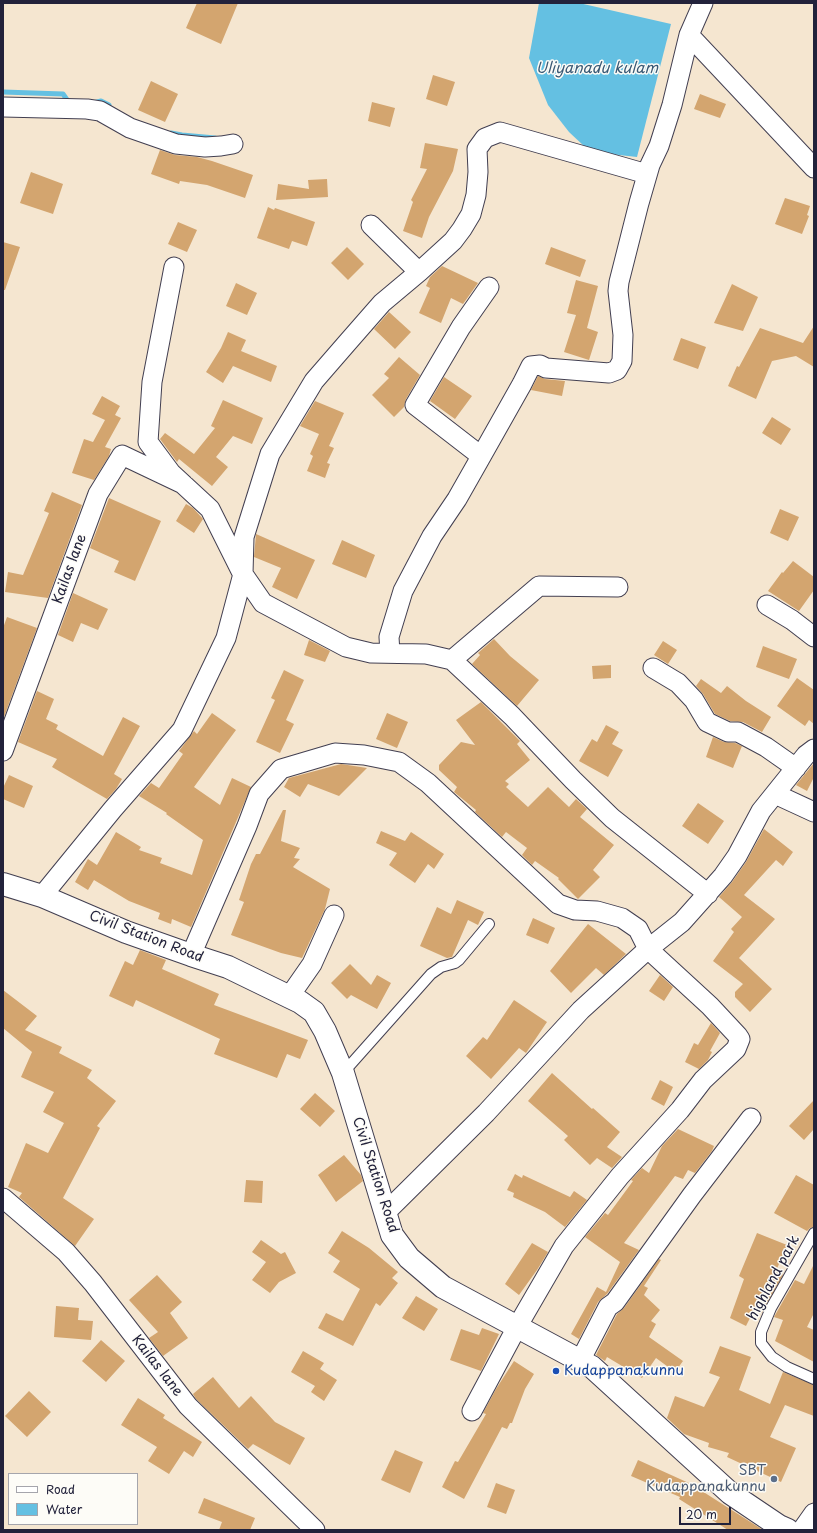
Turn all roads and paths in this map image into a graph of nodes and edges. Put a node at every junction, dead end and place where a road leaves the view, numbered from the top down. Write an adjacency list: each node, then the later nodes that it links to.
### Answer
1 (703, 3): 2 (street)
2 (688, 35): 5 (street); 6 (street)
3 (3, 107): 4 (street)
4 (233, 144)
5 (814, 168)
6 (647, 174): 9 (street); 11 (street)
7 (371, 225): 9 (street)
8 (174, 267): 12 (street)
9 (419, 272): 13 (street)
10 (489, 287): 11 (street)
11 (481, 456): 17 (street)
12 (183, 484): 13 (street); 21 (street, Kailas lane)
13 (243, 574): 17 (street); 27 (street)
14 (618, 588): 18 (street)
15 (767, 605): 16 (street)
16 (814, 636)
17 (390, 653): 18 (street)
18 (452, 660): 26 (street)
19 (653, 668): 22 (street)
20 (814, 749): 22 (street)
21 (3, 751)
22 (796, 768): 23 (street)
23 (775, 794): 24 (street); 26 (street)
24 (814, 812)
25 (3, 884): 27 (main road, Civil Station Road)
26 (708, 894): 30 (street)
27 (42, 896): 31 (main road, Civil Station Road)
28 (334, 915): 32 (street)
29 (489, 924): 33 (lane)
30 (648, 949): 31 (street); 36 (street); 38 (street)
31 (191, 955): 32 (main road, Civil Station Road)
32 (289, 997): 33 (main road, Civil Station Road)
33 (343, 1073): 36 (main road, Civil Station Road)
34 (751, 1118): 39 (street)
35 (3, 1198): 44 (street, Kailas lane)
36 (385, 1213): 38 (main road, Civil Station Road)
37 (814, 1233): 40 (lane, highland park)
38 (517, 1327): 39 (main road, Civil Station Road); 41 (street)
39 (580, 1361): 43 (main road, Civil Station Road)
40 (814, 1379)
41 (472, 1411)
42 (814, 1513): 45 (street)
43 (782, 1529)
44 (315, 1530)
45 (802, 1530)

